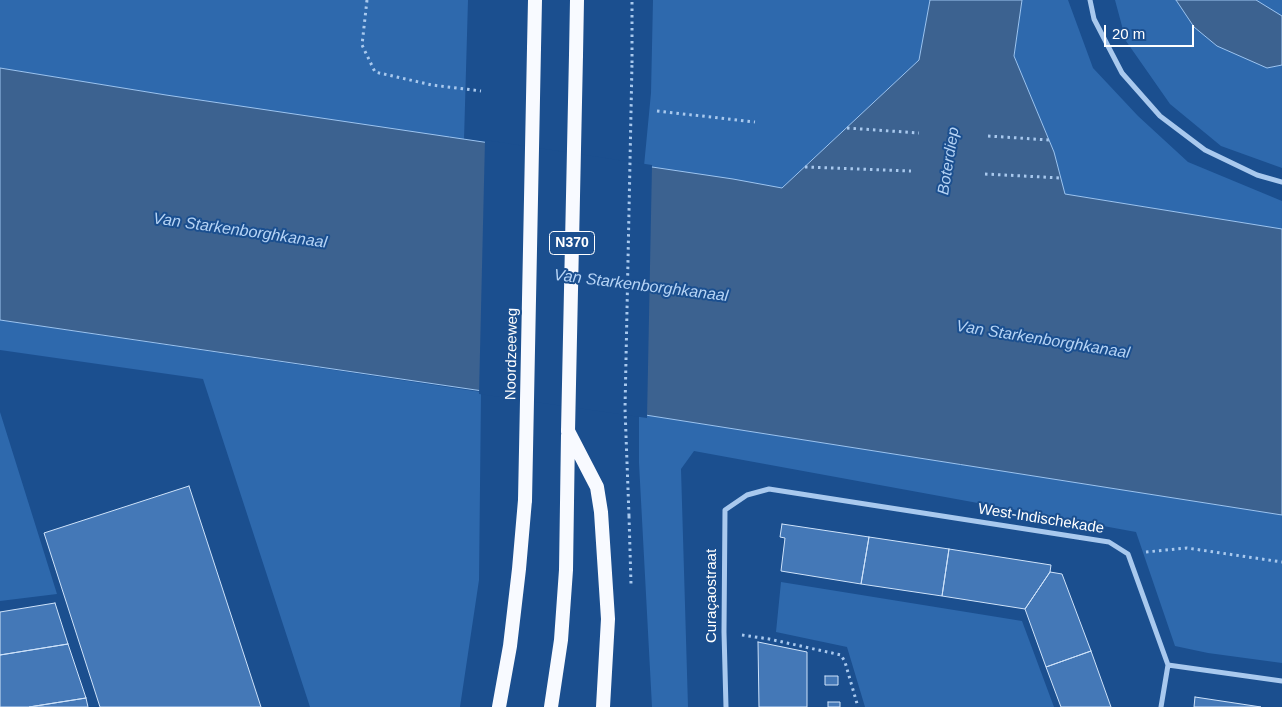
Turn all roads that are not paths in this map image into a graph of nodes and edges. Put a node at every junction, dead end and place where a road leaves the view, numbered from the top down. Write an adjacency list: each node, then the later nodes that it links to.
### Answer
1 (535, 0): 9 (highway, Noordzeeweg / N370, bridge)
2 (577, 0): 5 (highway, N370, bridge)
3 (1090, 0): 4 (street)
4 (1282, 182)
5 (568, 431): 10 (highway, N370); 11 (highway, N370)
6 (746, 495): 7 (street, West-Indischekade); 12 (street, Curaçaostraat)
7 (1168, 664): 8 (street); 13 (street)
8 (1282, 681)
9 (499, 707)
10 (551, 707)
11 (604, 707)
12 (726, 707)
13 (1161, 707)

